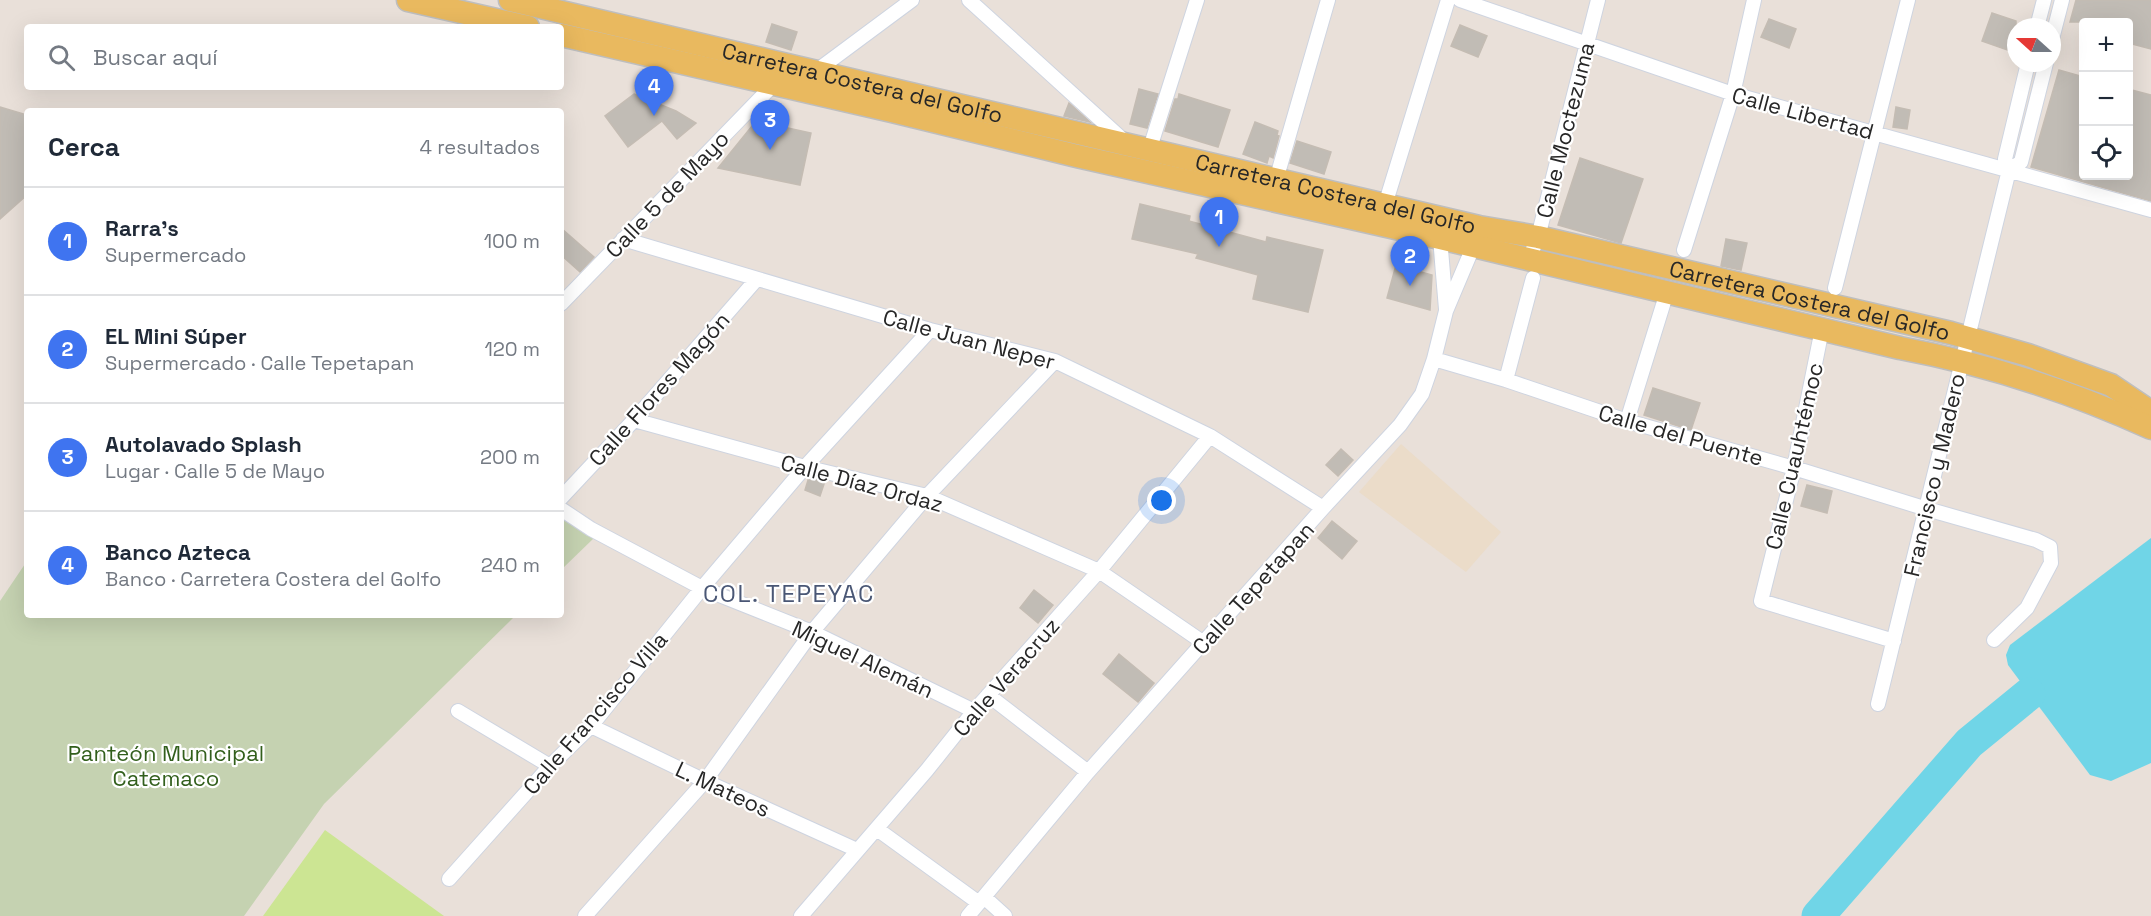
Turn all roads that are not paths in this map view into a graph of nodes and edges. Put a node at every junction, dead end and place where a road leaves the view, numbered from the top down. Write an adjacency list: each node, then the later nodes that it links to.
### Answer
1 (408, 0): 13 (main road, Carretera Costera del Golfo)
2 (912, 0): 18 (street)
3 (969, 0): 24 (street)
4 (1197, 0): 24 (street)
5 (1328, 0): 26 (street)
6 (1448, 0): 27 (street)
7 (1460, 0): 17 (street, Calle Libertad)
8 (1598, 0): 17 (street, Calle Moctezuma)
9 (1754, 0): 22 (street)
10 (1908, 0): 23 (street)
11 (2044, 0): 14 (street)
12 (2062, 0): 15 (street)
13 (518, 11): 18 (main road, Carretera Costera del Golfo)
14 (2039, 18)
15 (2057, 18)
16 (564, 35): 21 (main road, Carretera Costera del Golfo)
17 (1586, 44): 22 (street, Calle Libertad); 31 (street, Calle Moctezuma)
18 (815, 72): 24 (main road, Carretera Costera del Golfo)
19 (2026, 72): 25 (street, Francisco y Madero)
20 (2044, 72): 25 (street, Francisco y Madero)
21 (774, 84): 29 (main road, Carretera Costera del Golfo); 32 (street, Calle 5 de Mayo)
22 (1733, 94): 23 (street, Calle Libertad); 33 (street)
23 (1875, 133): 25 (street, Calle Libertad); 38 (street)
24 (1139, 148): 26 (main road, Carretera Costera del Golfo)
25 (2009, 170): 28 (street, Calle Libertad); 44 (street, Francisco y Madero)
26 (1276, 180): 27 (main road, Carretera Costera del Golfo)
27 (1384, 205): 29 (main road, Carretera Costera del Golfo)
28 (2151, 210)
29 (1443, 228): 30 (main road, Carretera Costera del Golfo); 41 (street)
30 (1477, 237): 31 (main road, Carretera Costera del Golfo); 35 (main road, Carretera Costera del Golfo); 41 (street, Calle Tepetapan)
31 (1538, 237): 34 (main road, Carretera Costera del Golfo); 35 (street, Calle Moctezuma)
32 (623, 239): 37 (street, Calle Juan Neper); 40 (street, Calle 5 de Mayo)
33 (1684, 250)
34 (1606, 253): 36 (street); 44 (main road, Carretera Costera del Golfo)
35 (1531, 269): 36 (main road, Carretera Costera del Golfo); 48 (street, Calle Moctezuma)
36 (1598, 276): 39 (main road, Carretera Costera del Golfo)
37 (756, 280): 42 (street, Calle Juan Neper); 50 (street, Calle Flores Magón)
38 (1835, 288)
39 (1667, 292): 43 (main road, Carretera Costera del Golfo); 51 (street)
40 (564, 301)
41 (1446, 311): 45 (street, Calle Tepetapan)
42 (930, 330): 46 (street, Calle Juan Neper); 54 (street, Calle Francisco Villa)
43 (1822, 330): 47 (main road, Carretera Costera del Golfo); 55 (street, Calle Cuauhtémoc)
44 (1966, 338): 47 (street, Francisco y Madero); 49 (main road, Carretera Costera del Golfo)
45 (1434, 359): 48 (street, Calle del Puente); 58 (street, Calle Tepetapan)
46 (1055, 361): 53 (street, Calle Juan Neper); 57 (street)
47 (1961, 361): 52 (main road, Carretera Costera del Golfo); 59 (street, Francisco y Madero)
48 (1506, 380): 51 (street, Calle del Puente)
49 (2151, 412)
50 (634, 420): 54 (street, Calle Díaz Ordaz); 56 (street, Calle Flores Magón)
51 (1627, 422): 55 (street, Calle del Puente)
52 (2151, 428)
53 (1210, 436): 58 (street, Calle Juan Neper); 61 (street, Calle Veracruz)
54 (805, 467): 57 (street, Calle Díaz Ordaz); 62 (street, Calle Francisco Villa)
55 (1794, 468): 59 (street, Calle del Puente); 65 (street, Calle Cuauhtémoc)
56 (564, 495)
57 (927, 496): 61 (street, Calle Díaz Ordaz); 63 (street)
58 (1323, 508): 66 (street, Calle Tepetapan)
59 (1928, 509): 64 (street, Calle del Puente); 65 (street, Francisco y Madero)
60 (564, 511): 62 (street, Miguel Alemán)
61 (1099, 572): 66 (street, Calle Díaz Ordaz); 67 (street, Calle Veracruz)
62 (702, 588): 63 (street, Miguel Alemán); 71 (street, Calle Francisco Villa)
63 (812, 632): 70 (street, Miguel Alemán); 74 (street)
64 (1994, 640)
65 (1894, 641): 68 (street, Francisco y Madero)
66 (1204, 643): 73 (street, Calle Tepetapan)
67 (988, 695): 70 (street, Calle Veracruz); 73 (street)
68 (1878, 704)
69 (458, 711): 72 (street)
70 (974, 711): 75 (street, Calle Veracruz)
71 (591, 726): 72 (street, Calle Francisco Villa); 74 (street, L. Mateos)
72 (550, 766): 77 (street, Calle Francisco Villa)
73 (1088, 772): 78 (street, Calle Tepetapan)
74 (705, 781): 76 (street, L. Mateos); 79 (street)
75 (877, 829): 76 (street, Calle Veracruz); 78 (street)
76 (857, 850): 80 (street, Calle Veracruz)
77 (449, 879)
78 (982, 900): 81 (street, Calle Tepetapan); 82 (street)
79 (585, 916)
80 (801, 916)
81 (968, 916)
82 (1005, 916)

